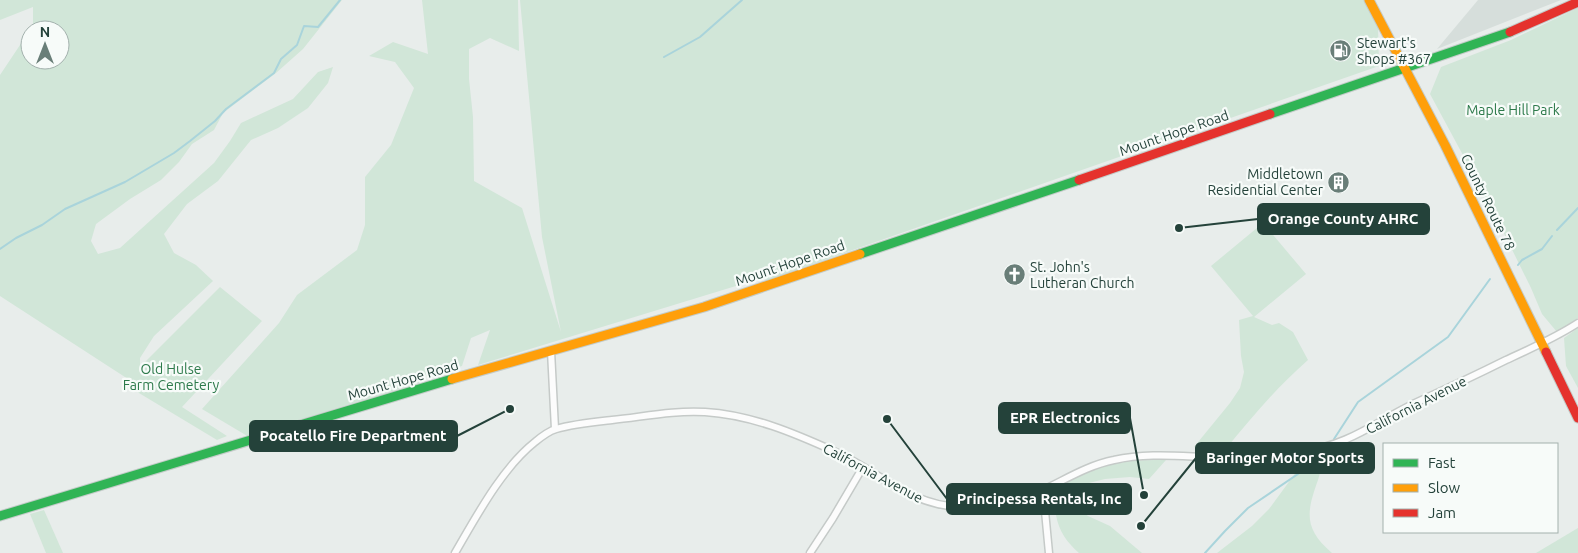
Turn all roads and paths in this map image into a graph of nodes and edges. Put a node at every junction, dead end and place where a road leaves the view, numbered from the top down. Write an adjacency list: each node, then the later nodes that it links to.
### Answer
1 (1369, 0): 3 (street, County Route 78)
2 (1578, 2): 3 (street, Mount Hope Road)
3 (1405, 68): 5 (street, County Route 78); 6 (street, Mount Hope Road)
4 (1578, 323): 5 (street, California Avenue)
5 (1542, 343): 7 (street, County Route 78); 10 (street, California Avenue)
6 (551, 351): 8 (street); 11 (street, Mount Hope Road)
7 (1578, 418)
8 (555, 429): 9 (street, California Avenue); 12 (street)
9 (864, 466): 10 (street, California Avenue); 13 (street)
10 (1043, 490): 14 (street)
11 (0, 516)
12 (454, 553)
13 (810, 553)
14 (1050, 553)

